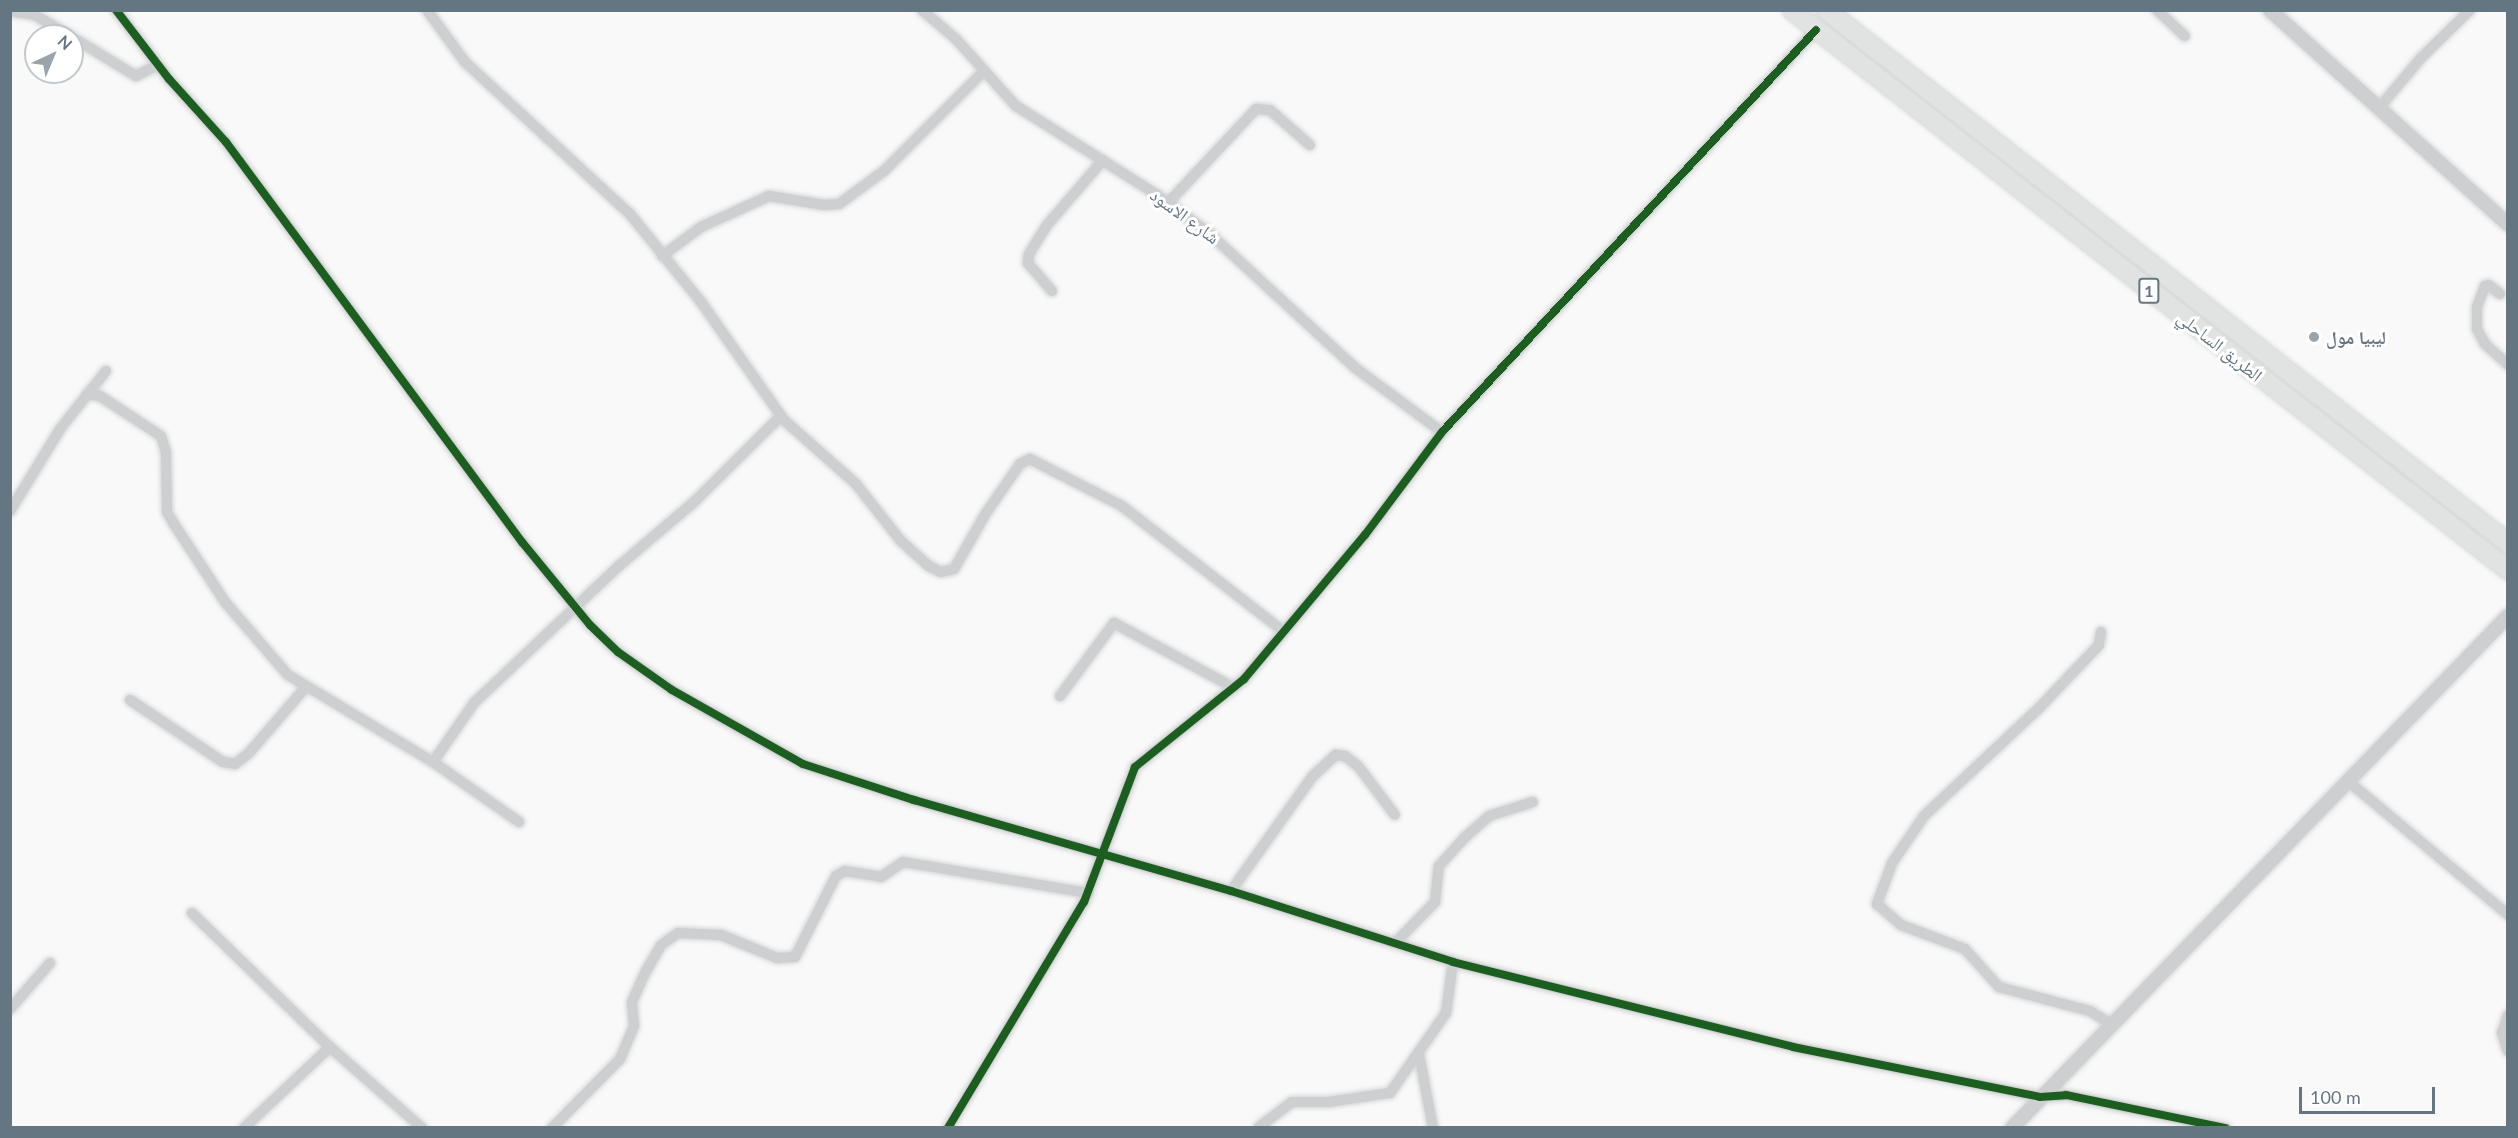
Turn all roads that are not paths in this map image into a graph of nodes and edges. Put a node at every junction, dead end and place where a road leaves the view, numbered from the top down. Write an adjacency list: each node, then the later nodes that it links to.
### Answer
1 (116, 10): 14 (street)
2 (427, 10): 21 (street)
3 (922, 10): 15 (street, شارع الاسود)
4 (1792, 10): 11 (highway, الطريق الساحلي / 1)
5 (1826, 10): 30 (highway, الطريق الساحلي)
6 (2157, 10): 12 (street)
7 (2270, 10): 16 (street)
8 (2470, 10): 16 (street)
9 (10, 11): 10 (street)
10 (50, 24)
11 (1816, 30): 28 (street); 31 (highway, الطريق الساحلي / 1)
12 (2185, 36)
13 (84, 45): 14 (street)
14 (158, 65): 32 (street)
15 (984, 71): 18 (street, شارع الاسود); 21 (street)
16 (2379, 108): 20 (street)
17 (1310, 145): 19 (street)
18 (1103, 160): 19 (street, شارع الاسود); 22 (street)
19 (1168, 203): 28 (street, شارع الاسود)
20 (2508, 224)
21 (662, 256): 27 (street)
22 (1052, 291)
23 (2500, 294): 24 (street)
24 (2508, 365)
25 (106, 371): 26 (street)
26 (87, 394): 29 (street); 36 (street)
27 (781, 416): 32 (street); 34 (street)
28 (1442, 432): 34 (street)
29 (10, 511)
30 (2508, 543)
31 (2508, 570)
32 (576, 609): 40 (street); 45 (street)
33 (2508, 616): 41 (street)
34 (1283, 631): 37 (street)
35 (2101, 632): 55 (street)
36 (305, 688): 39 (street); 40 (street)
37 (1234, 688): 38 (street); 45 (street)
38 (1060, 696)
39 (130, 700)
40 (433, 762): 44 (street)
41 (2348, 781): 49 (street); 55 (street)
42 (1533, 802): 50 (street)
43 (1395, 815): 46 (street)
44 (519, 822)
45 (1103, 856): 46 (street); 47 (street)
46 (1231, 891): 50 (street)
47 (1088, 894): 63 (street); 64 (street)
48 (192, 913): 56 (street)
49 (2508, 915)
50 (1395, 943): 51 (street)
51 (1454, 962): 58 (street); 59 (street)
52 (50, 963): 53 (street)
53 (10, 1009)
54 (2508, 1016): 57 (street)
55 (2112, 1025): 59 (street)
56 (330, 1047): 61 (street); 62 (street)
57 (2508, 1050)
58 (1419, 1054): 60 (street); 65 (street)
59 (2040, 1097): 66 (street); 67 (street)
60 (1258, 1127)
61 (244, 1128)
62 (422, 1128)
63 (552, 1128)
64 (948, 1128)
65 (1433, 1128)
66 (2012, 1128)
67 (2226, 1128)

